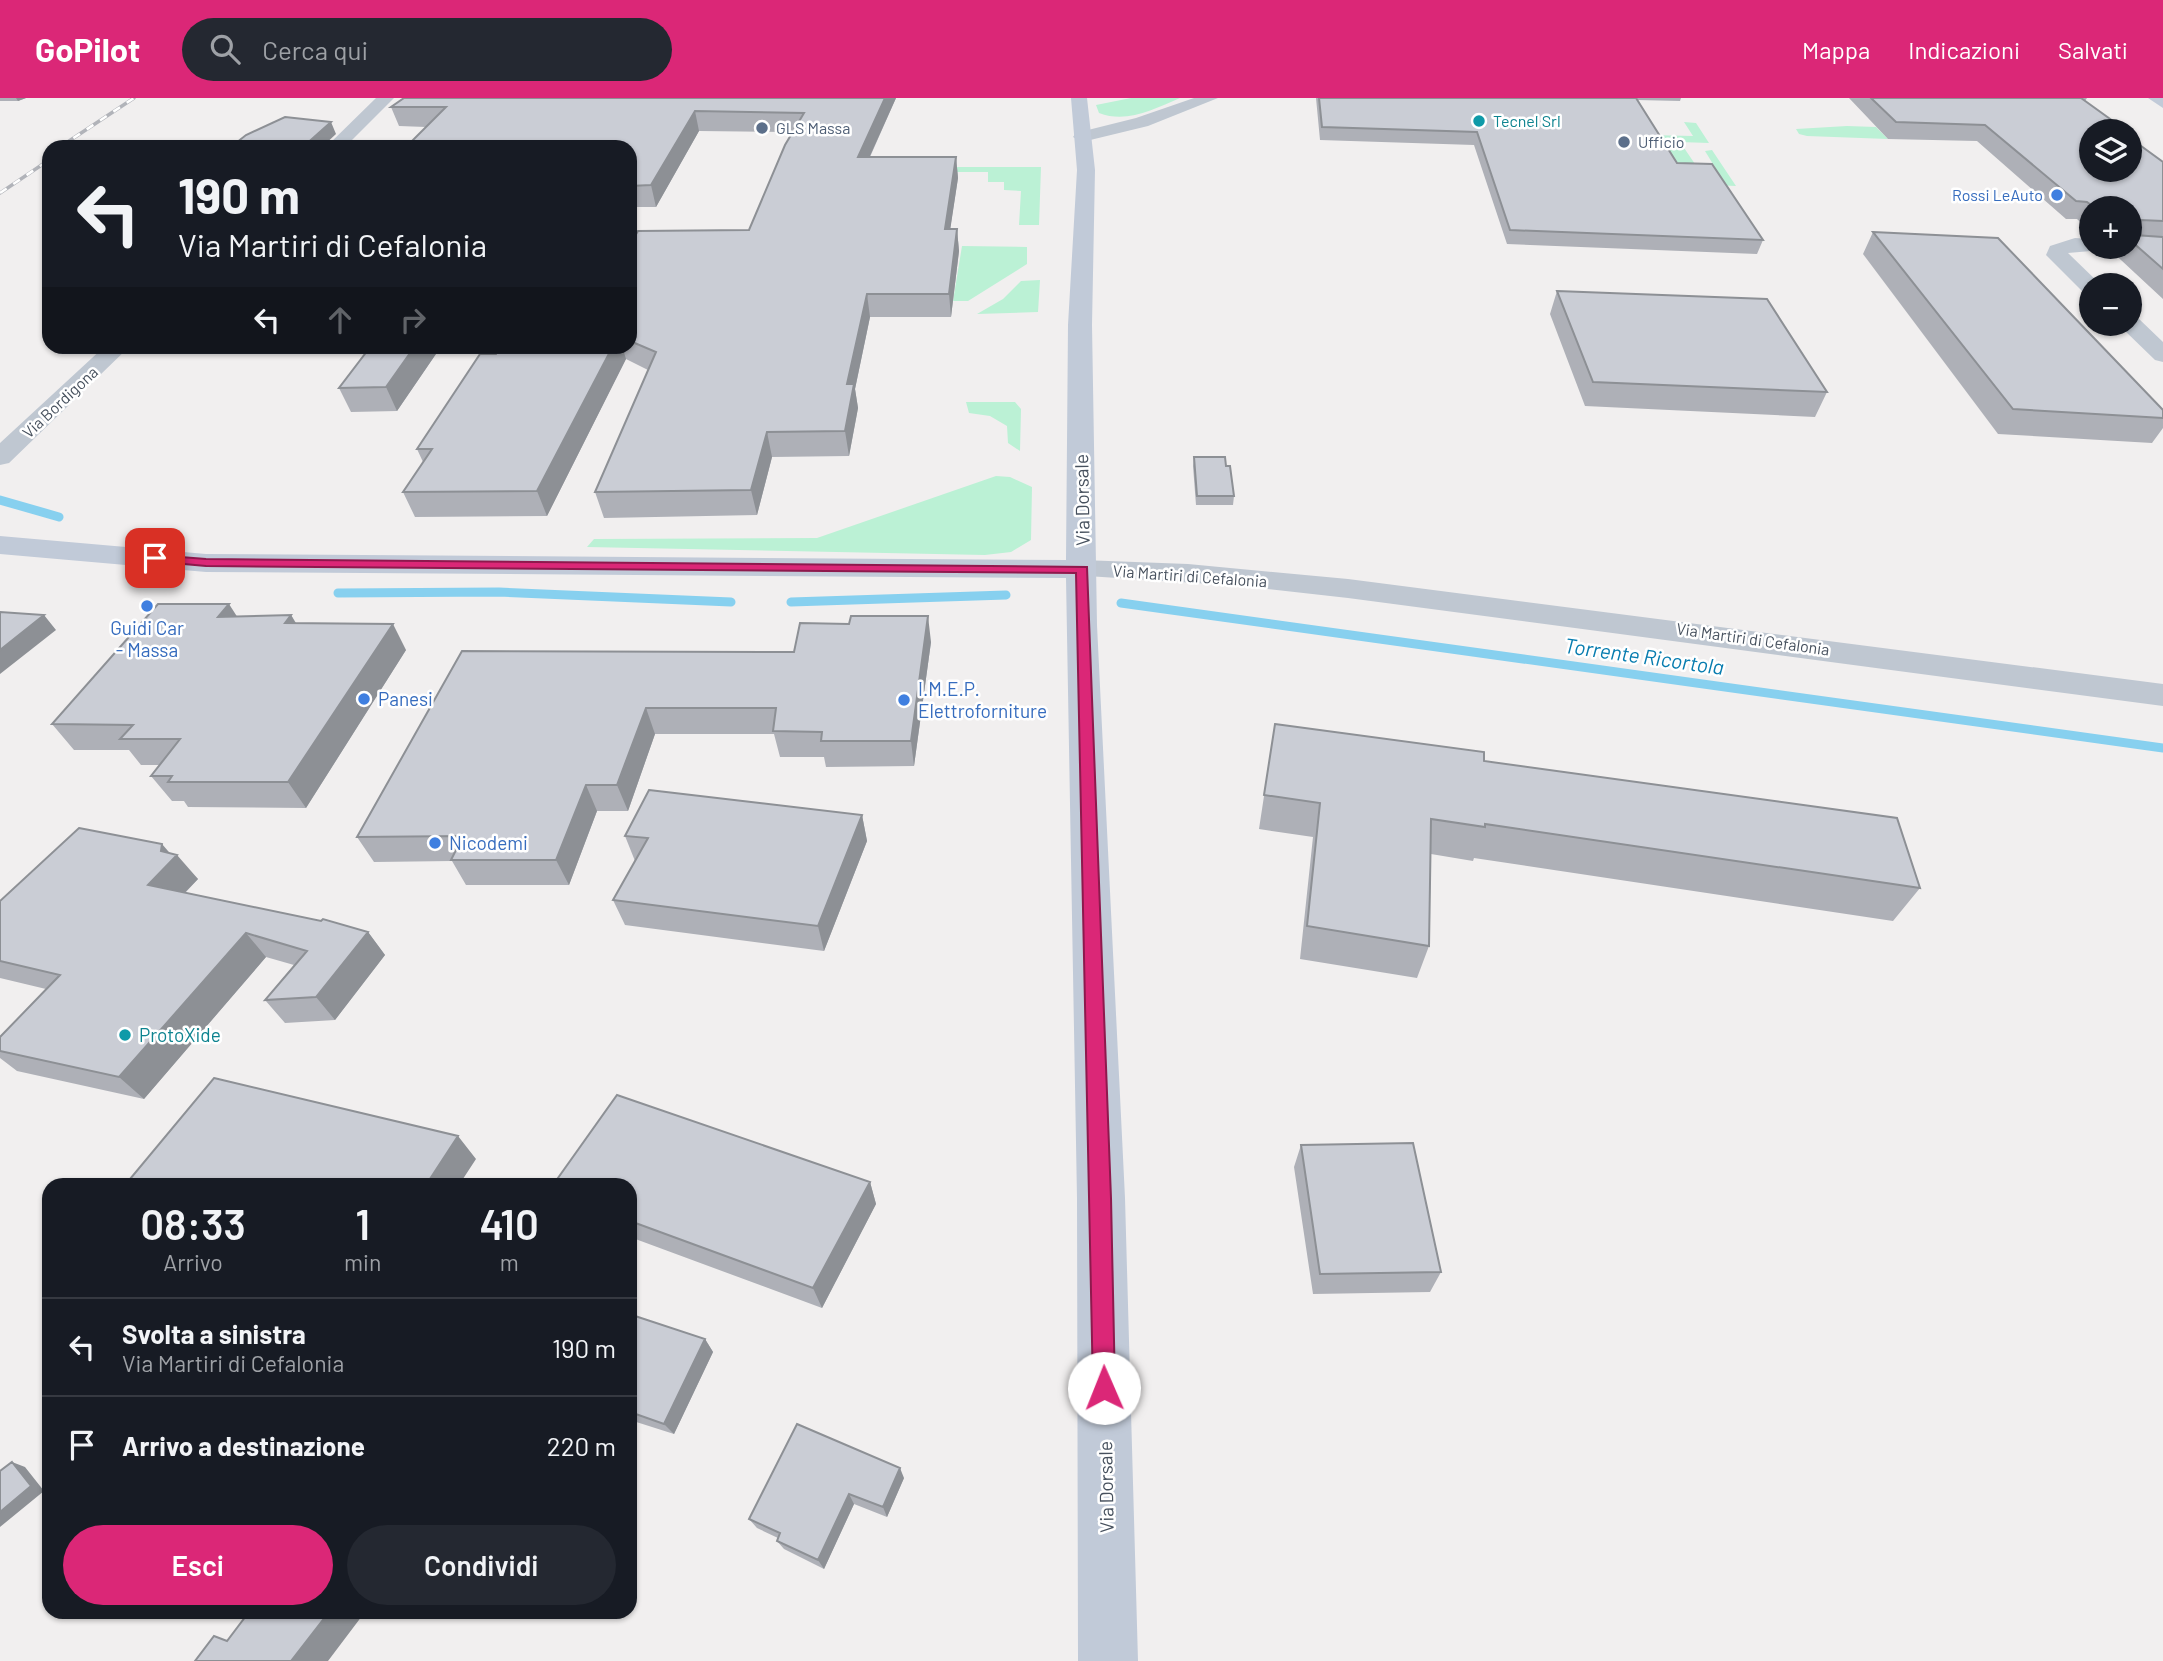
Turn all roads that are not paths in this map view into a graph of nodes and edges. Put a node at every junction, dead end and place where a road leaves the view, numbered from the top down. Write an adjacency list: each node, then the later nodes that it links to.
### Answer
1 (386, 98): 7 (street)
2 (1079, 98): 6 (street, Via Dorsale)
3 (1210, 98): 6 (street)
4 (2156, 98): 5 (street)
5 (2163, 103)
6 (1082, 137): 15 (street, Via Dorsale)
7 (342, 140)
8 (2079, 245): 9 (street)
9 (2079, 276)
10 (2142, 335): 12 (street)
11 (110, 354): 13 (street, Via Bordigona)
12 (2163, 355)
13 (0, 457)
14 (0, 545): 15 (street, Via Martiri di Cefalonia)
15 (1083, 569): 16 (street, Via Martiri di Cefalonia); 17 (street, Via Dorsale)
16 (2163, 695)
17 (1108, 1661)

